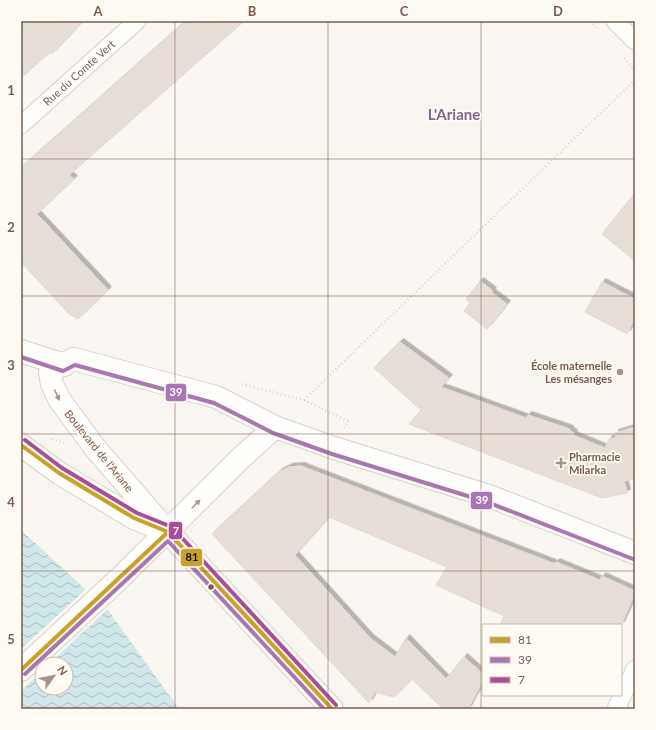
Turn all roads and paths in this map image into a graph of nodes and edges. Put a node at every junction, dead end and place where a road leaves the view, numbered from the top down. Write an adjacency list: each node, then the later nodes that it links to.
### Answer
1 (615, 21): 3 (street)
2 (135, 22): 5 (street, Rue du Comte Vert)
3 (635, 41)
4 (635, 80): 9 (path)
5 (21, 126)
6 (21, 351): 7 (street)
7 (64, 364): 10 (street); 13 (street, Boulevard de l'Ariane, one-way to 13)
8 (238, 383): 9 (path)
9 (304, 400): 14 (path)
10 (275, 427): 14 (street); 15 (street, one-way to 10)
11 (50, 439): 13 (path)
12 (21, 445): 15 (street, Boulevard de l'Ariane)
13 (95, 448): 15 (street, Boulevard de l'Ariane)
14 (334, 448): 16 (street)
15 (168, 532): 18 (street); 19 (street, Boulevard de l'Ariane)
16 (635, 553)
17 (635, 669): 20 (street)
18 (21, 670)
19 (332, 709)
20 (616, 709)

